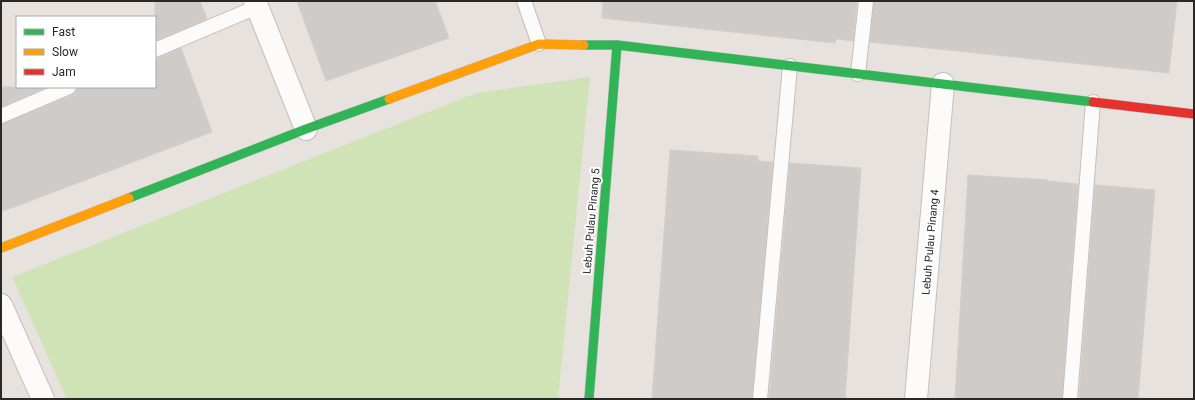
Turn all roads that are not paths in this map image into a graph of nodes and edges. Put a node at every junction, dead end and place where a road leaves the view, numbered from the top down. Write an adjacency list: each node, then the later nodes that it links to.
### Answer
1 (524, 1): 4 (lane)
2 (866, 1): 8 (lane)
3 (256, 4): 6 (lane); 14 (street)
4 (539, 44): 5 (street); 14 (street)
5 (617, 46): 7 (street); 18 (street, Lebuh Pulau Pinang 5)
6 (156, 50)
7 (790, 66): 8 (street); 19 (lane)
8 (858, 74): 9 (street)
9 (943, 84): 11 (street); 20 (street, Lebuh Pulau Pinang 4)
10 (66, 88): 13 (lane)
11 (1093, 102): 12 (street); 21 (lane)
12 (1194, 114)
13 (1, 116)
14 (306, 129): 15 (street)
15 (1, 248)
16 (1, 305): 17 (street)
17 (43, 399)
18 (589, 399)
19 (760, 399)
20 (916, 399)
21 (1070, 399)

